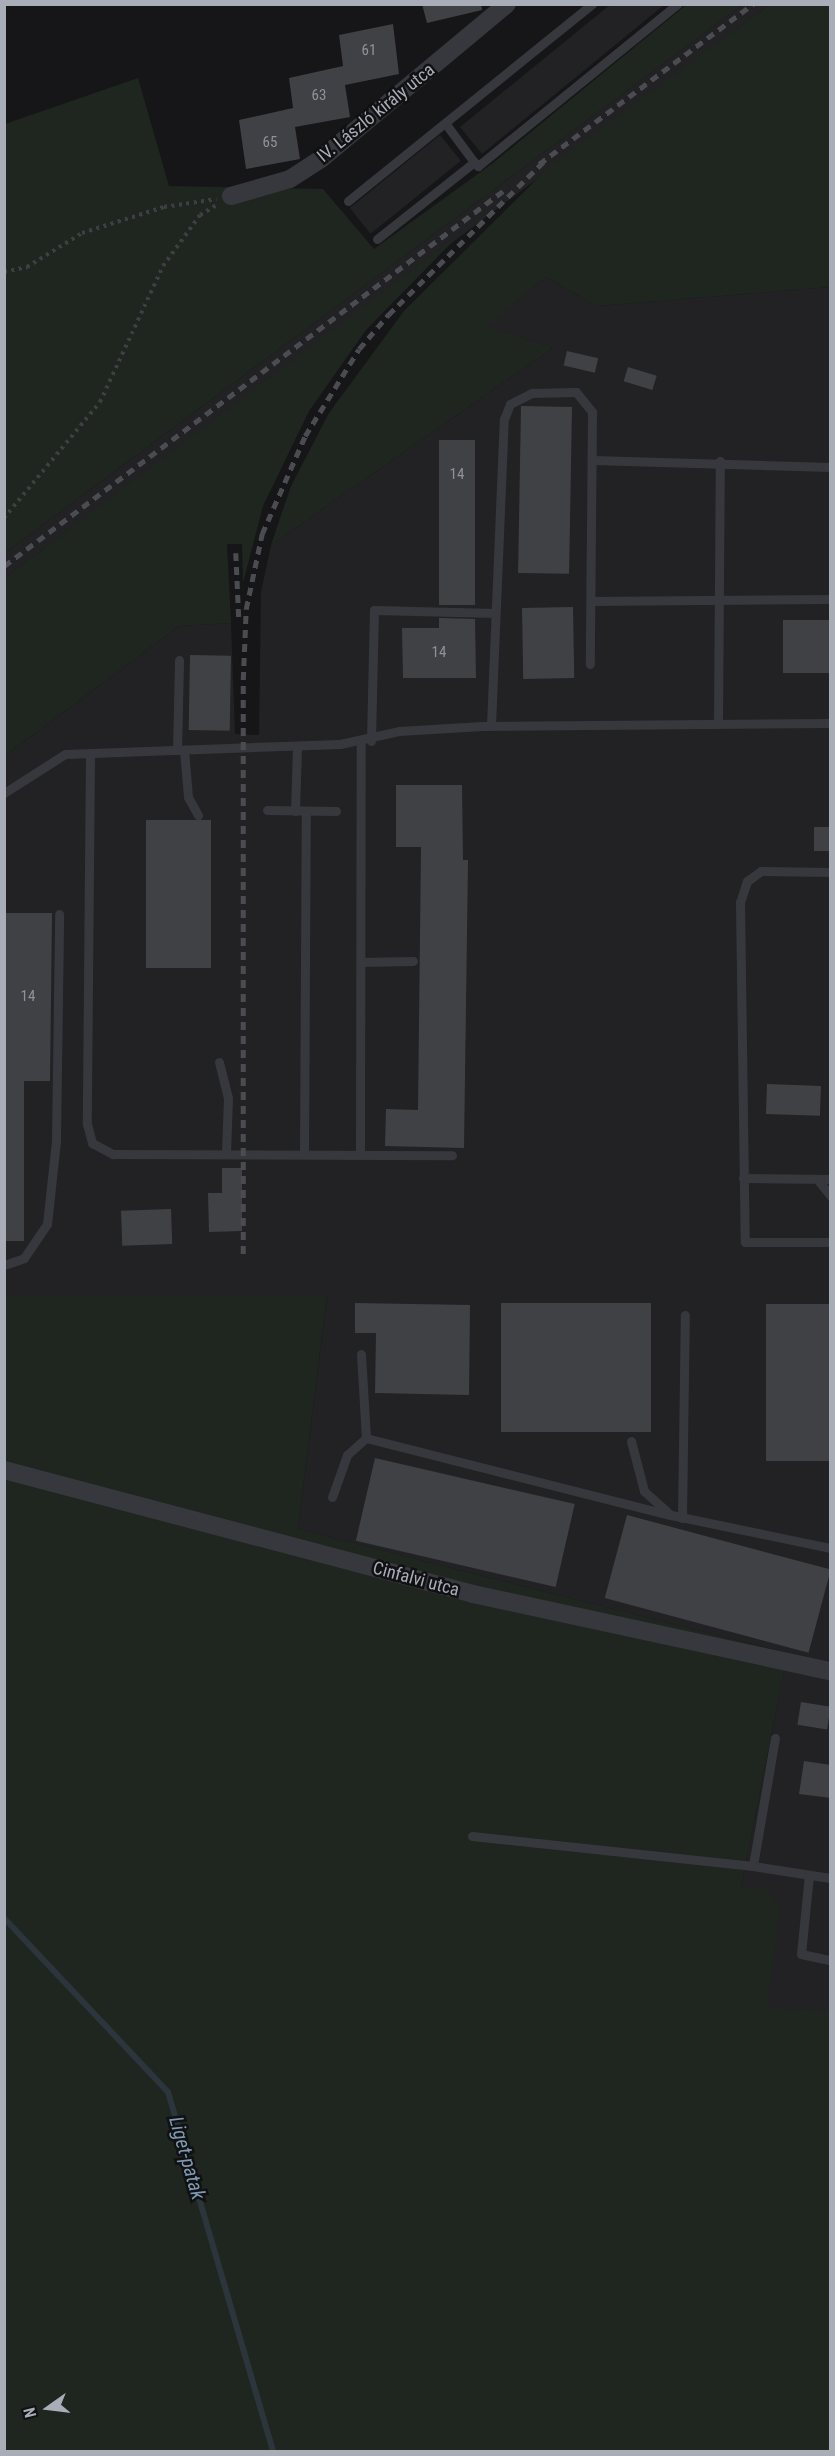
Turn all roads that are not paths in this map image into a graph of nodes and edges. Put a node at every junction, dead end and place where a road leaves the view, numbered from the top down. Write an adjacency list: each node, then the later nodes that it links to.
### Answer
1 (507, 4): 6 (street, IV. László király utca)
2 (592, 4): 4 (lane)
3 (677, 4): 5 (lane)
4 (448, 127): 5 (lane); 7 (lane)
5 (474, 162): 8 (lane)
6 (231, 196)
7 (348, 201)
8 (377, 239)
9 (593, 460): 10 (lane); 14 (lane); 15 (lane)
10 (720, 461): 11 (lane); 13 (lane)
11 (831, 467)
12 (831, 599): 13 (lane)
13 (716, 600): 14 (lane); 19 (lane)
14 (591, 601): 17 (lane)
15 (495, 613): 20 (lane); 21 (lane)
16 (179, 660): 23 (lane)
17 (590, 664)
18 (831, 723): 19 (lane)
19 (718, 724): 20 (lane)
20 (491, 725): 21 (lane)
21 (366, 742): 22 (lane); 34 (lane)
22 (297, 746): 23 (lane); 27 (lane)
23 (181, 750): 24 (lane); 30 (lane)
24 (90, 753): 25 (lane); 36 (lane)
25 (4, 794)
26 (267, 810): 27 (lane)
27 (295, 811): 28 (lane)
28 (306, 811): 29 (lane); 37 (lane)
29 (336, 811)
30 (198, 815)
31 (831, 872): 40 (lane)
32 (59, 914): 45 (lane)
33 (413, 961): 34 (lane)
34 (361, 962): 38 (lane)
35 (219, 1062): 36 (lane)
36 (226, 1154): 37 (lane)
37 (304, 1154): 38 (lane)
38 (360, 1154): 39 (lane)
39 (453, 1155)
40 (743, 1178): 41 (lane); 44 (lane)
41 (817, 1179): 42 (lane); 43 (lane)
42 (831, 1179)
43 (831, 1196)
44 (831, 1242)
45 (4, 1265)
46 (685, 1315): 53 (lane)
47 (361, 1354): 48 (lane)
48 (366, 1438): 51 (lane); 52 (lane)
49 (631, 1441): 52 (lane)
50 (4, 1470): 55 (street, Cinfalvi utca)
51 (332, 1497)
52 (671, 1515): 53 (lane)
53 (682, 1518): 54 (lane)
54 (831, 1548)
55 (831, 1671)
56 (775, 1738): 58 (lane)
57 (472, 1836): 58 (lane)
58 (753, 1866): 59 (lane)
59 (809, 1875): 60 (lane); 61 (lane)
60 (831, 1878)
61 (831, 1960)

